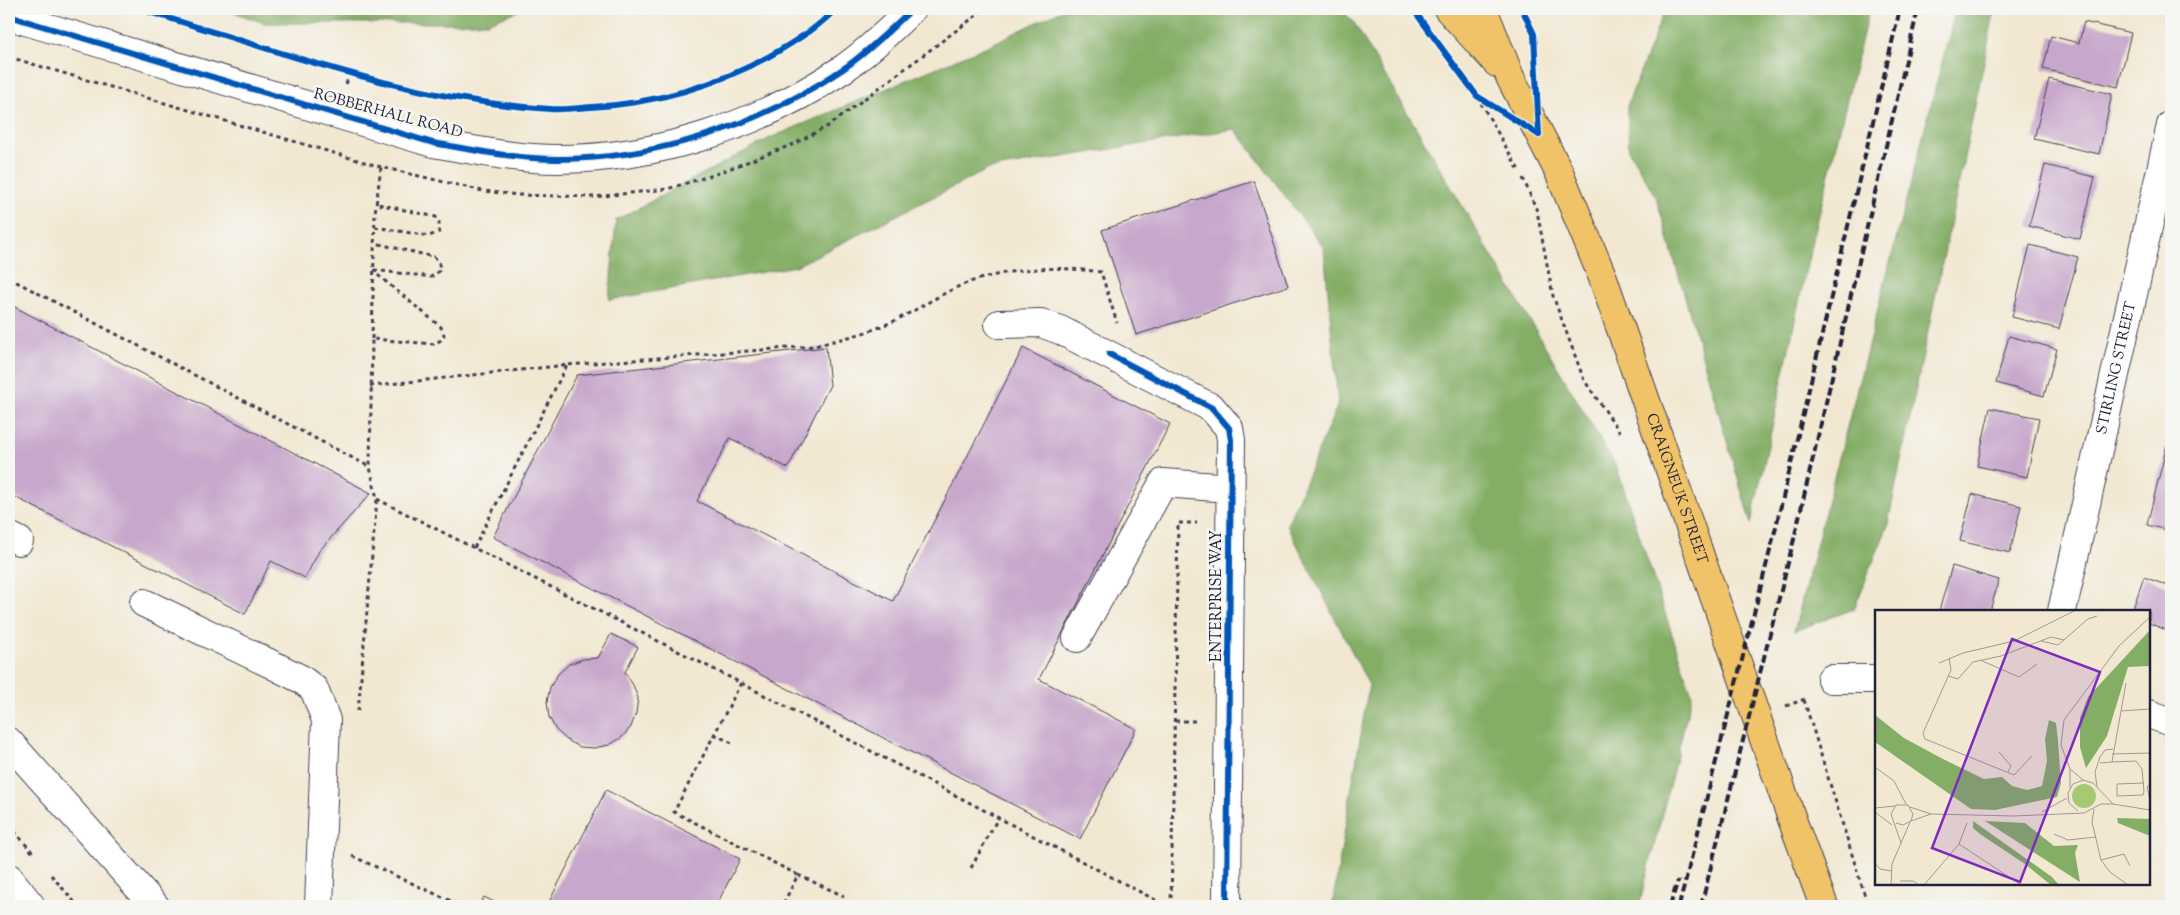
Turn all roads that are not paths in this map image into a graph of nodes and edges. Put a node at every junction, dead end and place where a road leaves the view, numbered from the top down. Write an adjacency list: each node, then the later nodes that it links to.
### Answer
1 (912, 9): 4 (street, ROBBERHALL ROAD)
2 (1448, 9): 5 (main road, CRAIGNEUK STREET)
3 (1483, 9): 5 (main road, CRAIGNEUK STREET)
4 (9, 16)
5 (1510, 77): 22 (main road, CRAIGNEUK STREET)
6 (2170, 134): 10 (street, STIRLING STREET)
7 (999, 324): 8 (street, ENTERPRISE WAY)
8 (1230, 488): 11 (street); 21 (street, ENTERPRISE WAY)
9 (144, 603): 20 (street)
10 (2062, 610)
11 (1077, 638)
12 (1831, 679): 13 (street)
13 (1875, 679)
14 (2150, 714): 15 (street)
15 (2171, 722)
16 (9, 742): 19 (street)
17 (9, 878): 18 (street)
18 (31, 906)
19 (156, 906)
20 (319, 906)
21 (1226, 906)
22 (1824, 906)

